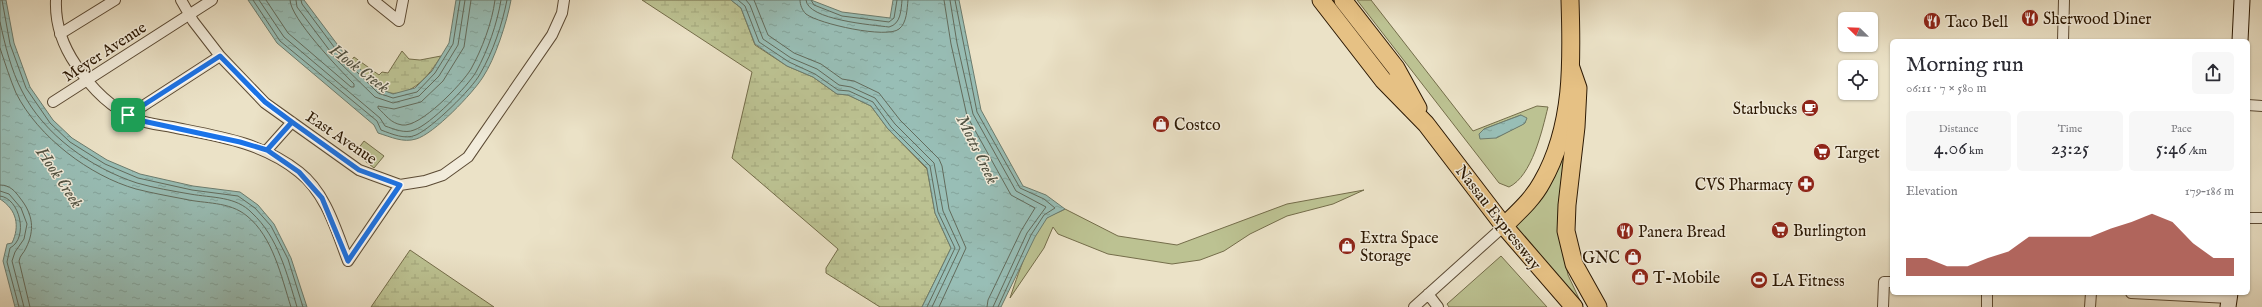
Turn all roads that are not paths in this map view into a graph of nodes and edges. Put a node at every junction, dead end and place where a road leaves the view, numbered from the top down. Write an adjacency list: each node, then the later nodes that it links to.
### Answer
1 (56, 0): 14 (street)
2 (114, 0): 14 (street)
3 (181, 0): 13 (street, East Avenue)
4 (212, 0): 13 (street, Meyer Avenue)
5 (373, 0): 6 (street)
6 (403, 0)
7 (564, 0): 27 (street, East Avenue)
8 (1322, 0): 25 (main road, Nassau Expressway)
9 (1343, 0): 25 (main road, Nassau Expressway)
10 (1570, 0): 18 (main road)
11 (2064, 0): 15 (street)
12 (2242, 0): 16 (main road)
13 (189, 14): 17 (street, East Avenue); 19 (street, Meyer Avenue)
14 (60, 34): 19 (street)
15 (2063, 39)
16 (2240, 39)
17 (220, 56): 23 (street); 24 (street, East Avenue)
18 (1571, 68): 30 (main road); 40 (main road)
19 (86, 81): 20 (street, Meyer Avenue); 23 (street)
20 (53, 102)
21 (2250, 105): 22 (street)
22 (2262, 106)
23 (128, 115): 26 (street)
24 (292, 122): 26 (street); 27 (street, East Avenue)
25 (1426, 124): 30 (main road, Nassau Expressway)
26 (267, 150): 27 (street)
27 (400, 185)
28 (2250, 218): 29 (street)
29 (2262, 218)
30 (1504, 226): 32 (street); 39 (main road, Nassau Expressway)
31 (1888, 282): 41 (street)
32 (1428, 294): 37 (street); 38 (street)
33 (1987, 295): 42 (street)
34 (2091, 295): 43 (street)
35 (2164, 295): 36 (street)
36 (2229, 299)
37 (1414, 307)
38 (1438, 307)
39 (1574, 307)
40 (1598, 307)
41 (1883, 307)
42 (1987, 307)
43 (2090, 307)

